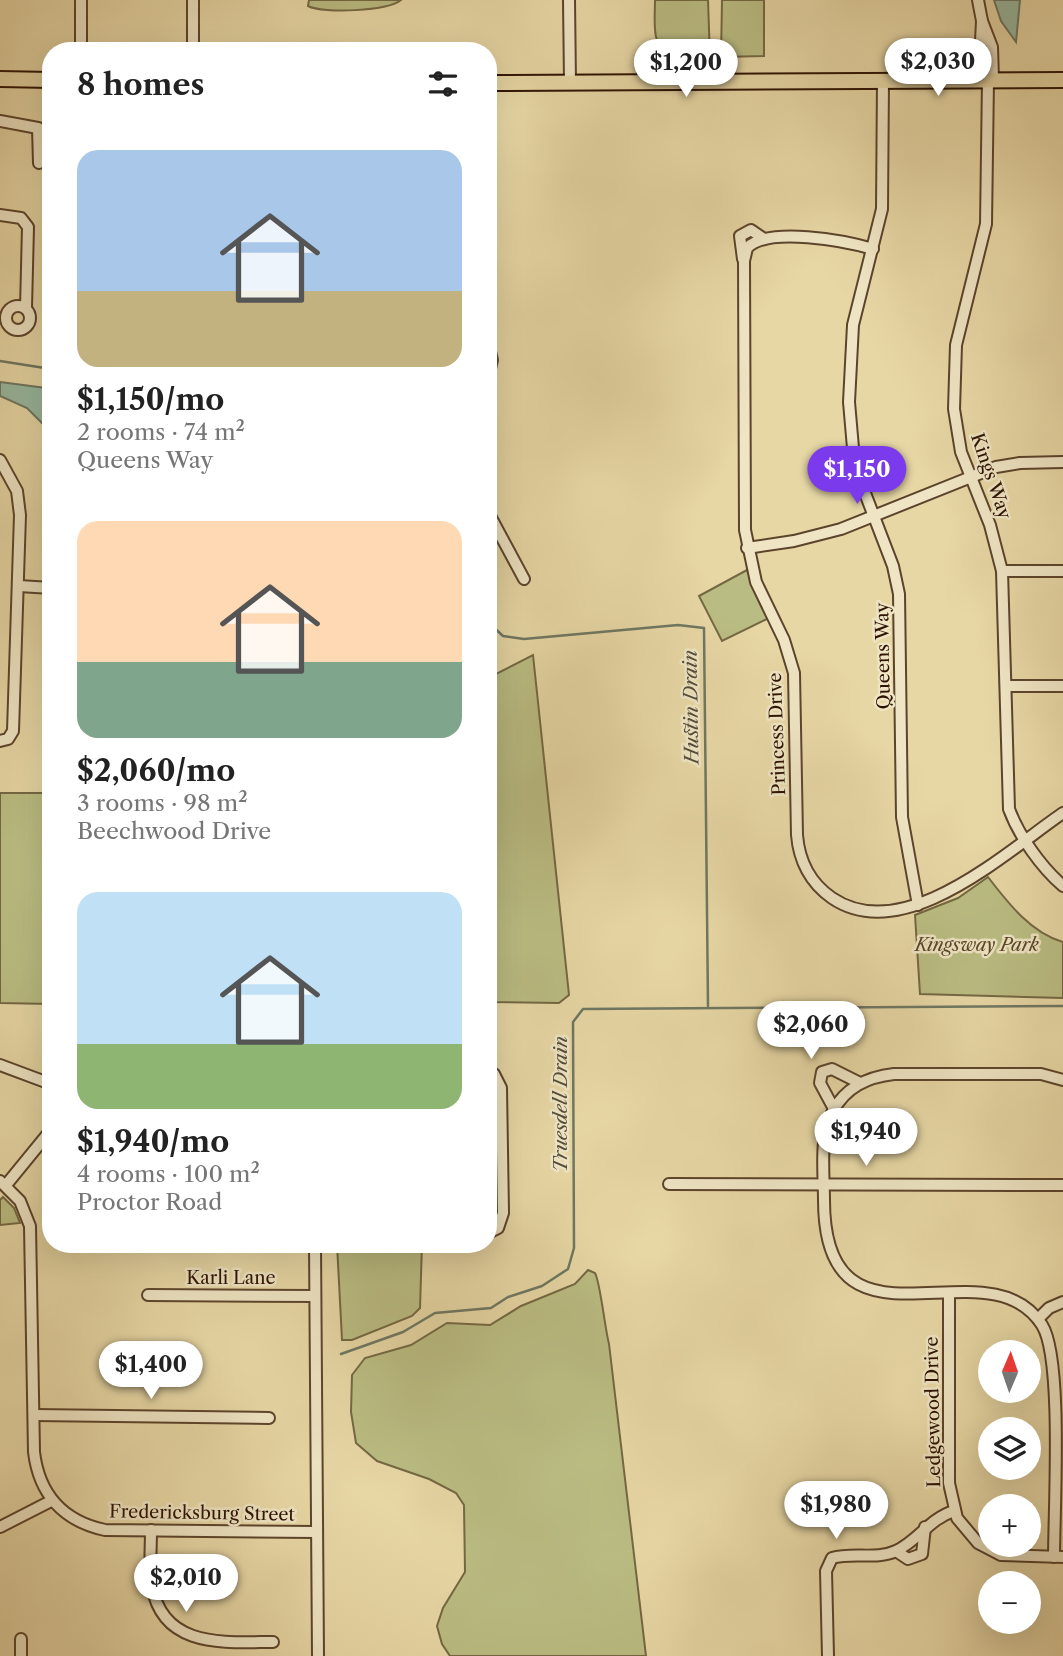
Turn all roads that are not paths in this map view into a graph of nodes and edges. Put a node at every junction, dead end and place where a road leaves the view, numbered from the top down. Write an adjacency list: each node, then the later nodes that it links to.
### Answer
1 (81, 0): 5 (street)
2 (193, 0): 6 (street)
3 (569, 0): 12 (street)
4 (978, 0): 10 (street, Kings Way)
5 (81, 42)
6 (193, 42)
7 (0, 79): 8 (main road)
8 (42, 80)
9 (883, 80): 10 (main road); 12 (main road); 17 (street, Queens Way)
10 (987, 80): 11 (main road); 21 (street, Kings Way)
11 (1063, 80)
12 (570, 82): 13 (main road)
13 (497, 83)
14 (0, 121): 15 (street)
15 (39, 163)
16 (0, 215): 18 (street)
17 (873, 249): 22 (street, Queens Way); 24 (street, Princess Drive)
18 (26, 308)
19 (0, 460): 28 (street)
20 (1063, 463): 21 (street)
21 (970, 476): 22 (street); 25 (street, Kings Way)
22 (873, 516): 24 (street); 36 (street, Queens Way)
23 (497, 520): 27 (street)
24 (747, 548): 36 (street, Princess Drive)
25 (1002, 571): 26 (street); 30 (street, Kings Way)
26 (1063, 571)
27 (524, 579)
28 (19, 586): 29 (street); 32 (street)
29 (42, 587)
30 (1006, 686): 31 (street); 34 (street, Kings Way)
31 (1063, 686)
32 (4, 740)
33 (1063, 813): 34 (street, Princess Drive)
34 (1026, 839): 35 (street, Kings Way); 36 (street, Princess Drive)
35 (1063, 886)
36 (918, 905)
37 (0, 1065): 40 (street)
38 (497, 1079): 48 (street)
39 (1063, 1080): 41 (street)
40 (42, 1081)
41 (860, 1083): 42 (street); 42 (street)
42 (834, 1109): 46 (street)
43 (42, 1140): 44 (street)
44 (3, 1183): 55 (street)
45 (669, 1184): 46 (street)
46 (824, 1184): 47 (street); 50 (street)
47 (1063, 1185)
48 (497, 1228)
49 (315, 1253): 52 (street)
50 (949, 1293): 54 (street); 59 (street, Ledgewood Drive)
51 (148, 1295): 52 (street, Karli Lane)
52 (315, 1296): 63 (street)
53 (1063, 1303): 54 (street)
54 (1038, 1319): 57 (street)
55 (34, 1415): 56 (street); 58 (street)
56 (269, 1418)
57 (1059, 1420): 65 (street)
58 (51, 1501): 60 (street); 62 (street, Fredericksburg Street)
59 (954, 1511): 61 (street); 65 (street, Ledgewood Drive)
60 (0, 1527)
61 (925, 1527): 64 (street); 64 (street)
62 (151, 1531): 63 (street, Fredericksburg Street); 67 (street)
63 (316, 1532): 69 (street)
64 (896, 1551): 70 (street)
65 (1059, 1557)
66 (21, 1639): 68 (street)
67 (273, 1642)
68 (21, 1656)
69 (318, 1656)
70 (828, 1656)

